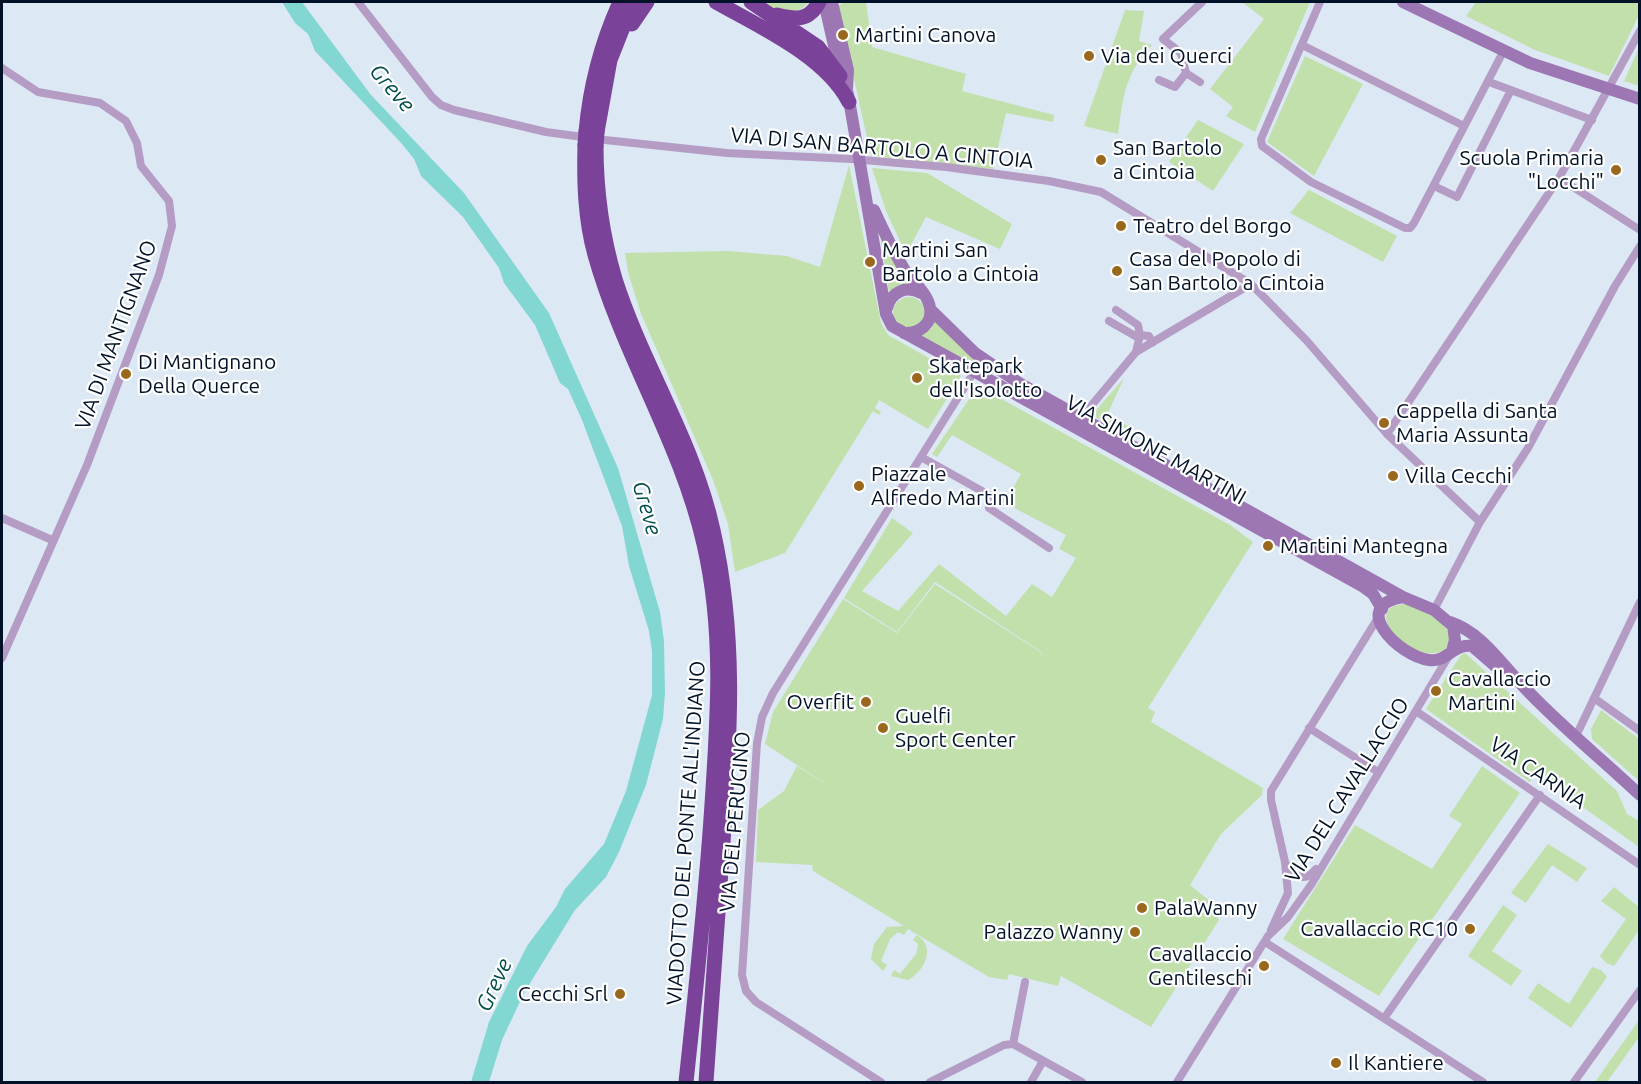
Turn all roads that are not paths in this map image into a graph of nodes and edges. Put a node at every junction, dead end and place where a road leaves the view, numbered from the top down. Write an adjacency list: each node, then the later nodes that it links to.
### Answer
1 (358, 2): 27 (street, VIA DI SAN BARTOLO A CINTOIA)
2 (620, 2): 27 (highway, VIADOTTO DEL PONTE ALL'INDIANO)
3 (633, 2): 16 (highway, VIADOTTO DEL PONTE ALL'INDIANO)
4 (647, 2): 16 (highway)
5 (717, 2): 23 (highway)
6 (751, 2): 11 (highway)
7 (829, 2): 11 (highway); 23 (street, VIA SIMONE MARTINI)
8 (1202, 2): 17 (street)
9 (1320, 2): 13 (street)
10 (1403, 2): 14 (street)
11 (770, 13): 23 (highway)
12 (1640, 31): 22 (street)
13 (1302, 45): 26 (street); 30 (street)
14 (1503, 52): 20 (street); 22 (street)
15 (2, 68): 50 (street, VIA DI MANTIGNANO)
16 (607, 72): 27 (highway, VIADOTTO DEL PONTE ALL'INDIANO)
17 (1186, 73): 18 (street); 19 (street)
18 (1159, 80)
19 (1200, 82)
20 (1489, 82): 21 (street); 26 (street)
21 (1511, 90): 25 (street); 30 (street)
22 (1609, 90): 24 (street); 25 (street)
23 (848, 96): 28 (street, VIA SIMONE MARTINI)
24 (1640, 99)
25 (1592, 120): 29 (street)
26 (1464, 126): 30 (street)
27 (594, 139): 28 (street, VIA DI SAN BARTOLO A CINTOIA); 77 (highway, VIADOTTO DEL PONTE ALL'INDIANO); 78 (highway, VIADOTTO DEL PONTE ALL'INDIANO)
28 (860, 160): 31 (street, VIA SIMONE MARTINI); 34 (street, VIA DI SAN BARTOLO A CINTOIA)
29 (1559, 178): 32 (street); 46 (street)
30 (1434, 186)
31 (867, 198): 35 (street, VIA SIMONE MARTINI); 36 (street, VIA SIMONE MARTINI)
32 (1640, 230)
33 (1640, 246): 49 (street)
34 (1251, 284): 42 (street); 46 (street, VIA DI SAN BARTOLO A CINTOIA)
35 (921, 293): 36 (street); 37 (street, VIA SIMONE MARTINI)
36 (886, 310): 40 (street, VIA SIMONE MARTINI)
37 (931, 310): 40 (street); 45 (street, VIA SIMONE MARTINI)
38 (1116, 310): 41 (street)
39 (1109, 321): 41 (street)
40 (903, 333): 44 (street, VIA SIMONE MARTINI)
41 (1138, 336): 42 (street); 43 (street)
42 (1152, 343): 43 (street)
43 (1136, 352): 45 (street)
44 (974, 372): 47 (street, VIA DEL PERUGINO); 55 (street, VIA SIMONE MARTINI)
45 (1081, 418): 52 (street, VIA SIMONE MARTINI)
46 (1387, 434): 49 (street, VIA DI SAN BARTOLO A CINTOIA)
47 (921, 457): 51 (street); 79 (street, VIA DEL PERUGINO)
48 (2, 518): 50 (street)
49 (1480, 522): 54 (street)
50 (52, 540): 58 (street, VIA DI MANTIGNANO)
51 (1049, 548)
52 (1403, 597): 54 (street, VIA SIMONE MARTINI); 55 (street)
53 (1640, 602): 60 (street)
54 (1434, 610): 56 (street, VIA SIMONE MARTINI)
55 (1381, 612): 57 (street, VIA SIMONE MARTINI); 62 (street)
56 (1450, 622): 57 (street); 59 (street, VIA SIMONE MARTINI)
57 (1452, 651): 59 (street, VIA SIMONE MARTINI); 61 (street, VIA DEL CAVALLACCIO)
58 (2, 658)
59 (1520, 684): 64 (street, VIA SIMONE MARTINI)
60 (1594, 698): 63 (street); 64 (street)
61 (1416, 711): 65 (street, VIA DEL CAVALLACCIO); 66 (street, VIA CARNIA)
62 (1309, 728): 65 (street); 69 (street)
63 (1640, 731)
64 (1576, 736): 67 (street, VIA SIMONE MARTINI)
65 (1378, 772): 68 (street, VIA DEL CAVALLACCIO)
66 (1540, 795): 70 (street, VIA CARNIA); 74 (street)
67 (1640, 795)
68 (1327, 855): 69 (street); 71 (street, VIA DEL CAVALLACCIO)
69 (1285, 862): 71 (street)
70 (1640, 865)
71 (1267, 939): 74 (street); 83 (street, VIA DEL CAVALLACCIO)
72 (1025, 982): 75 (street)
73 (1640, 990): 85 (street)
74 (1385, 1017): 84 (street)
75 (1013, 1044): 76 (street); 80 (street)
76 (1043, 1061): 81 (street); 82 (street)
77 (686, 1083)
78 (706, 1083)
79 (881, 1083)
80 (930, 1083)
81 (1031, 1083)
82 (1082, 1083)
83 (1177, 1083)
84 (1483, 1083)
85 (1574, 1083)

